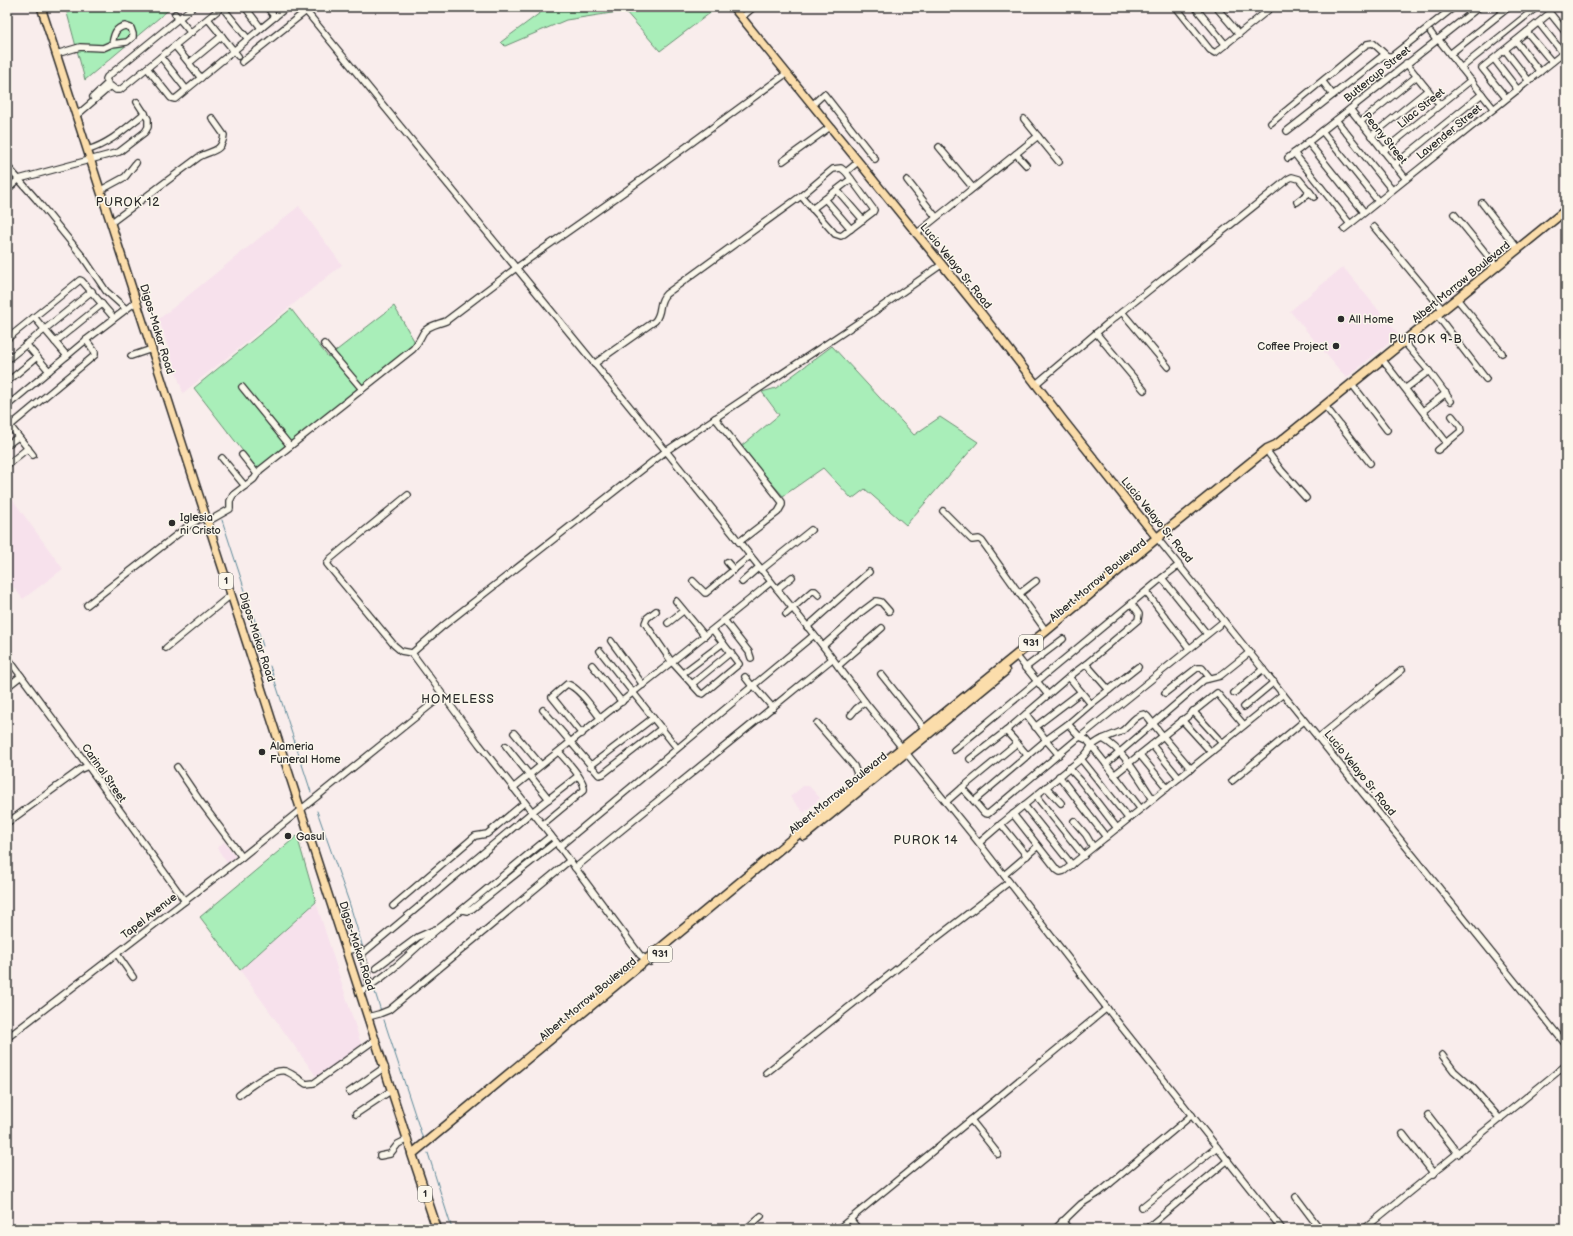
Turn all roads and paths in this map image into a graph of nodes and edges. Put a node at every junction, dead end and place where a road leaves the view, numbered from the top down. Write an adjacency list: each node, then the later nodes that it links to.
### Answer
1 (41, 7): 39 (main road, Digos-Makar Road / 1)
2 (193, 7): 21 (street)
3 (222, 7): 20 (street); 30 (street)
4 (244, 7): 23 (street)
5 (267, 7): 18 (street)
6 (288, 7): 18 (street)
7 (733, 7): 19 (main road, Lucio Velayo Sr. Road)
8 (754, 7): 19 (street)
9 (1176, 7): 34 (street)
10 (1195, 7): 34 (street)
11 (1216, 7): 28 (street)
12 (1272, 7): 28 (street)
13 (1454, 7): 41 (street)
14 (1479, 7): 31 (street, Buttercup Street)
15 (1509, 7): 40 (street)
16 (1537, 7): 50 (street)
17 (175, 14): 21 (street)
18 (275, 17): 23 (street)
19 (742, 17): 52 (main road, Lucio Velayo Sr. Road)
20 (208, 18): 25 (street); 29 (street)
21 (179, 19): 25 (street); 58 (street)
22 (1539, 23): 24 (street); 27 (street); 38 (street)
23 (261, 28): 30 (street)
24 (1527, 32): 32 (street); 46 (street)
25 (191, 33): 35 (street)
26 (1431, 33): 31 (street)
27 (1566, 33)
28 (1238, 34): 34 (street)
29 (222, 36): 37 (street); 47 (street)
30 (248, 38): 37 (street)
31 (1437, 39): 40 (street); 48 (street, Buttercup Street)
32 (1516, 41): 36 (street); 51 (street)
33 (112, 44): 39 (street)
34 (1226, 45)
35 (175, 46): 43 (street); 47 (street)
36 (1505, 50): 44 (street); 56 (street)
37 (234, 51): 42 (street); 54 (street)
38 (1565, 52): 46 (street, Lavender Street)
39 (56, 54): 71 (main road, Digos-Makar Road / 1)
40 (1450, 54): 50 (street)
41 (1384, 55): 57 (street); 63 (street)
42 (238, 56)
43 (161, 57): 49 (street); 59 (street)
44 (1494, 59): 61 (street); 64 (street)
45 (242, 62): 128 (street)
46 (1552, 62): 51 (street, Lavender Street)
47 (189, 63): 54 (street)
48 (1406, 63): 53 (street); 69 (street, Buttercup Street)
49 (147, 68): 58 (street); 59 (street)
50 (1461, 68): 55 (street)
51 (1540, 72): 56 (street, Lavender Street)
52 (787, 73): 66 (main road, Lucio Velayo Sr. Road); 128 (street)
53 (1417, 76): 60 (street); 75 (street)
54 (201, 78): 59 (street)
55 (1471, 80): 62 (street); 67 (street, Lilac Street)
56 (1529, 81): 61 (street, Lavender Street)
57 (1323, 82): 63 (street); 76 (street)
58 (109, 85): 71 (street)
59 (186, 89)
60 (1428, 90): 67 (street); 81 (street)
61 (1518, 90): 64 (street, Lavender Street)
62 (1482, 94): 68 (street); 96 (street)
63 (1333, 95): 78 (street)
64 (1506, 98): 68 (street, Lavender Street)
65 (138, 102): 70 (street)
66 (812, 105): 77 (main road, Lucio Velayo Sr. Road); 89 (street)
67 (1440, 105): 85 (street, Lilac Street)
68 (1493, 108): 101 (street, Lavender Street)
69 (1350, 109): 74 (street, Buttercup Street); 75 (street, Peony Street)
70 (145, 112): 84 (street); 90 (street)
71 (76, 114): 84 (main road, Digos-Makar Road / 1)
72 (212, 118): 119 (street)
73 (1024, 119): 80 (street)
74 (1336, 120): 79 (street, Buttercup Street); 107 (street)
75 (1360, 122): 81 (street, Peony Street)
76 (1271, 123)
77 (830, 127): 91 (street); 92 (main road, Lucio Velayo Sr. Road)
78 (1288, 131)
79 (1322, 131): 82 (street, Buttercup Street); 110 (street)
80 (1038, 136): 87 (street); 93 (street)
81 (1371, 136): 85 (street, Peony Street)
82 (1308, 142): 86 (street, Buttercup Street); 115 (street)
83 (939, 146): 103 (street)
84 (88, 150): 90 (main road, Digos-Makar Road / 1)
85 (1383, 151): 96 (street, Peony Street)
86 (1294, 153): 88 (street, Buttercup Street); 120 (street)
87 (1016, 154): 95 (street); 103 (street)
88 (1288, 158)
89 (875, 159)
90 (92, 161): 99 (street); 105 (main road, Digos-Makar Road / 1)
91 (782, 161)
92 (858, 162): 98 (street); 124 (main road, Lucio Velayo Sr. Road)
93 (1059, 162)
94 (136, 163): 105 (street)
95 (1026, 165)
96 (1394, 165): 101 (street, Peony Street)
97 (7, 166): 99 (street)
98 (846, 172): 100 (street); 108 (street)
99 (19, 179): 104 (street); 133 (street)
100 (851, 179): 106 (street); 118 (street)
101 (1406, 179): 107 (street, Lavender Street)
102 (907, 180): 117 (street)
103 (973, 188): 117 (street)
104 (7, 190)
105 (101, 190): 119 (main road, Digos-Makar Road / 1)
106 (838, 190): 109 (street); 118 (street)
107 (1392, 190): 110 (street, Lavender Street)
108 (801, 196): 113 (street); 153 (street)
109 (824, 200): 113 (street); 122 (street)
110 (1378, 201): 115 (street, Lavender Street)
111 (1297, 202): 134 (street)
112 (1482, 203): 125 (street)
113 (812, 209): 122 (street)
114 (1566, 210): 125 (highway, Albert Morrow Boulevard / 931)
115 (1364, 212): 120 (street, Lavender Street)
116 (1454, 214): 127 (street)
117 (936, 217): 124 (street)
118 (863, 220): 122 (street)
119 (112, 222): 131 (main road, Digos-Makar Road / 1)
120 (1350, 224): 123 (street, Lavender Street)
121 (1374, 227): 135 (street)
122 (851, 229)
123 (1344, 229)
124 (916, 234): 126 (main road, Lucio Velayo Sr. Road)
125 (1518, 249): 127 (highway, Albert Morrow Boulevard / 931)
126 (941, 265): 159 (main road, Lucio Velayo Sr. Road); 171 (street)
127 (1497, 267): 130 (highway, Albert Morrow Boulevard / 931)
128 (516, 268): 153 (street); 163 (street)
129 (92, 292): 132 (street); 136 (street); 138 (street)
130 (1457, 299): 135 (highway, Albert Morrow Boulevard / 931); 147 (street)
131 (137, 301): 133 (street); 146 (main road, Digos-Makar Road / 1)
132 (102, 304): 137 (street); 142 (street)
133 (126, 309): 137 (street)
134 (1122, 312): 139 (street); 154 (street)
135 (1440, 312): 143 (highway, Albert Morrow Boulevard / 931); 157 (street)
136 (34, 316): 138 (street); 140 (street)
137 (114, 318): 141 (street)
138 (44, 329): 142 (street); 144 (street)
139 (1096, 333): 159 (street); 164 (street)
140 (7, 339)
141 (86, 340): 148 (street); 172 (street)
142 (55, 342): 148 (street)
143 (1404, 342): 151 (highway, Albert Morrow Boulevard / 931); 156 (street)
144 (26, 344): 150 (street); 152 (street)
145 (324, 344): 163 (street)
146 (152, 349): 149 (street); 193 (main road, Digos-Makar Road / 1)
147 (1502, 353)
148 (66, 356): 155 (street)
149 (131, 356)
150 (37, 357): 155 (street); 158 (street)
151 (1382, 359): 160 (highway, Albert Morrow Boulevard / 931); 162 (street)
152 (7, 360)
153 (594, 364): 181 (street)
154 (1168, 367)
155 (48, 371): 167 (street)
156 (1429, 371): 162 (street); 165 (street)
157 (1486, 380)
158 (7, 382)
159 (1036, 384): 195 (main road, Lucio Velayo Sr. Road)
160 (1352, 384): 168 (highway, Albert Morrow Boulevard / 931); 173 (street)
161 (242, 387): 178 (street)
162 (1406, 388): 169 (street)
163 (362, 389): 178 (street)
164 (1144, 390)
165 (1446, 393): 166 (street); 169 (street)
166 (1451, 400)
167 (7, 406)
168 (1325, 406): 177 (highway, Albert Morrow Boulevard / 931); 186 (street)
169 (1423, 412): 175 (street)
170 (1452, 416): 175 (street)
171 (715, 418): 181 (street); 196 (street)
172 (8, 425): 174 (street)
173 (1387, 430)
174 (18, 437): 176 (street); 179 (street)
175 (1447, 443): 180 (street)
176 (7, 445)
177 (1276, 445): 182 (highway, Albert Morrow Boulevard / 931); 195 (highway, Albert Morrow Boulevard / 931)
178 (290, 446): 188 (street)
179 (28, 448): 183 (street); 187 (street)
180 (1438, 450)
181 (666, 451): 196 (street); 241 (street)
182 (1269, 454): 191 (street); 195 (highway, Albert Morrow Boulevard / 931)
183 (33, 455)
184 (242, 455): 188 (street)
185 (222, 458): 189 (street)
186 (1370, 463)
187 (7, 464)
188 (257, 474): 189 (street)
189 (245, 486): 193 (street)
190 (408, 495): 241 (street)
191 (1306, 498)
192 (943, 511): 211 (street)
193 (206, 519): 212 (main road, Digos-Makar Road / 1); 216 (street)
194 (811, 530): 200 (street)
195 (1158, 540): 199 (street, Lucio Velayo Sr. Road); 228 (highway, Albert Morrow Boulevard / 931); 245 (highway, Albert Morrow Boulevard / 931)
196 (739, 542): 197 (street)
197 (750, 556): 200 (street); 201 (street)
198 (727, 562): 201 (street)
199 (1179, 565): 204 (street); 223 (street, Lucio Velayo Sr. Road)
200 (760, 568): 207 (street); 208 (street)
201 (734, 570): 205 (street)
202 (869, 572): 225 (street)
203 (792, 577): 209 (street)
204 (1162, 578): 210 (street); 229 (street)
205 (693, 580)
206 (1036, 581): 211 (street)
207 (742, 582)
208 (771, 582): 209 (street); 222 (street)
209 (777, 589): 217 (street)
210 (1146, 592): 215 (street); 237 (street)
211 (1019, 594): 228 (street)
212 (231, 595): 236 (street); 347 (main road, Digos-Makar Road / 1)
213 (819, 596): 217 (street)
214 (676, 601): 219 (street)
215 (1132, 604): 247 (street); 260 (street)
216 (87, 605)
217 (793, 609): 221 (street); 225 (street)
218 (656, 611): 246 (street)
219 (683, 611): 224 (street); 231 (street)
220 (889, 611): 235 (street)
221 (786, 614)
222 (724, 620): 227 (street); 243 (street)
223 (1224, 621): 229 (street); 240 (street, Lucio Velayo Sr. Road)
224 (668, 622)
225 (807, 627): 230 (street)
226 (882, 628): 249 (street)
227 (713, 630): 231 (street); 234 (street)
228 (1046, 631): 293 (highway, Albert Morrow Boulevard / 931)
229 (1207, 634): 237 (street)
230 (814, 635): 235 (street); 264 (street)
231 (706, 636): 246 (street)
232 (1063, 639): 251 (street)
233 (610, 641): 263 (street)
234 (723, 643): 239 (street); 254 (street)
235 (822, 646): 244 (street)
236 (166, 648)
237 (1189, 648): 298 (street)
238 (600, 651): 268 (street)
239 (731, 652): 262 (street); 262 (street)
240 (1250, 652): 252 (street, Lucio Velayo Sr. Road); 259 (street)
241 (412, 653): 272 (street)
242 (7, 657): 256 (street, Carinal Street)
243 (751, 658)
244 (832, 659): 249 (street); 278 (street)
245 (1019, 659): 251 (street); 309 (highway, Albert Morrow Boulevard / 931)
246 (671, 661): 254 (street); 263 (street)
247 (1086, 664): 258 (street); 266 (street)
248 (592, 665): 274 (street)
249 (838, 666): 275 (street)
250 (1138, 667): 266 (street)
251 (1025, 668): 260 (street)
252 (1263, 669): 261 (street, Lucio Velayo Sr. Road); 270 (street)
253 (1402, 670): 299 (street)
254 (683, 673): 262 (street)
255 (881, 674): 293 (street)
256 (21, 676): 265 (street); 322 (street, Carinal Street)
257 (745, 677): 264 (street)
258 (1069, 677): 267 (street); 273 (street)
259 (1210, 678): 269 (street); 289 (street)
260 (1036, 682): 273 (street); 310 (street)
261 (1274, 682): 271 (street, Lucio Velayo Sr. Road); 277 (street)
262 (692, 684)
263 (643, 685): 268 (street)
264 (752, 685): 278 (street); 308 (street)
265 (7, 687)
266 (1109, 690): 276 (street)
267 (1080, 692): 276 (street); 291 (street)
268 (633, 693): 274 (street); 284 (street)
269 (1164, 693)
270 (1234, 693)
271 (1283, 694): 286 (street, Lucio Velayo Sr. Road); 290 (street)
272 (443, 695): 335 (street); 347 (street, Tapel Avenue)
273 (1048, 695): 281 (street)
274 (622, 702): 283 (street)
275 (866, 702): 282 (street); 309 (street)
276 (1091, 704): 288 (street)
277 (1244, 706)
278 (773, 708): 367 (street)
279 (543, 710): 302 (street)
280 (1193, 711): 285 (street); 290 (street); 304 (street)
281 (1026, 714): 291 (street); 294 (street)
282 (851, 715)
283 (601, 718): 296 (street); 296 (street)
284 (653, 718): 292 (street); 323 (street)
285 (1182, 720): 297 (street); 313 (street)
286 (1304, 721): 299 (street, Lucio Velayo Sr. Road); 333 (street)
287 (817, 723): 332 (street)
288 (1068, 724): 298 (street); 301 (street)
289 (1154, 724): 297 (street); 300 (street); 312 (street)
290 (1244, 725): 304 (street)
291 (1035, 727): 301 (street)
292 (662, 728): 308 (street); 323 (street)
293 (925, 729): 309 (highway, Albert Morrow Boulevard / 931)
294 (1006, 731): 303 (street); 317 (street)
295 (514, 733): 321 (street)
296 (582, 734): 302 (street)
297 (1163, 736): 305 (street); 326 (street)
298 (1080, 737): 307 (street); 314 (street)
299 (1318, 738): 390 (street, Lucio Velayo Sr. Road)
300 (1103, 739): 307 (street); 312 (street)
301 (1046, 740): 314 (street); 316 (street)
302 (571, 742): 311 (street); 323 (street)
303 (1017, 743): 316 (street); 336 (street)
304 (1222, 743): 313 (street)
305 (1152, 745): 315 (street); 331 (street)
306 (506, 746): 327 (street)
307 (1091, 746): 318 (street); 319 (street)
308 (677, 748): 359 (street)
309 (905, 749): 332 (highway, Albert Morrow Boulevard / 931); 342 (street); 379 (highway, Albert Morrow Boulevard / 931)
310 (954, 750)
311 (559, 752): 321 (street); 329 (street)
312 (1120, 752): 319 (street); 320 (street)
313 (1211, 752): 326 (street)
314 (1059, 755): 341 (street)
315 (1140, 755): 320 (street); 337 (street)
316 (1028, 756): 341 (street)
317 (970, 759)
318 (1082, 759): 325 (street); 350 (street)
319 (1106, 764): 328 (street)
320 (1128, 764): 328 (street); 340 (street)
321 (541, 765): 327 (street)
322 (88, 766): 352 (street); 370 (street, Carinal Street)
323 (590, 766)
324 (177, 767): 364 (street)
325 (1069, 768): 330 (street); 355 (street)
326 (1191, 769): 331 (street)
327 (529, 774): 335 (street); 339 (street)
328 (1114, 775): 346 (street)
329 (578, 776): 339 (street); 353 (street)
330 (1059, 776): 334 (street); 357 (street)
331 (1179, 778): 337 (street)
332 (862, 781): 379 (highway, Albert Morrow Boulevard / 931)
333 (1232, 781)
334 (1046, 787): 338 (street); 344 (street)
335 (513, 788): 343 (street)
336 (962, 788): 341 (street); 342 (street)
337 (1167, 788): 340 (street)
338 (1036, 796): 345 (street); 363 (street)
339 (549, 799): 348 (street)
340 (1153, 799): 346 (street)
341 (974, 801)
342 (946, 802): 358 (street)
343 (524, 803): 348 (street); 371 (street)
344 (1061, 803)
345 (1024, 805): 349 (street); 366 (street)
346 (1140, 808): 350 (street)
347 (302, 810): 364 (street, Tapel Avenue); 376 (main road, Digos-Makar Road / 1)
348 (532, 812): 353 (street); 378 (street)
349 (1013, 814): 354 (street); 360 (street)
350 (1128, 818): 355 (street)
351 (1074, 821): 361 (street)
352 (7, 823)
353 (542, 824): 356 (street)
354 (1001, 824): 358 (street); 362 (street)
355 (1117, 828): 357 (street)
356 (551, 836): 359 (street); 372 (street)
357 (1106, 837): 361 (street)
358 (980, 843): 368 (street)
359 (557, 844): 365 (street); 372 (street)
360 (1038, 846): 362 (street); 366 (street)
361 (1093, 847): 363 (street)
362 (1027, 856): 368 (street)
363 (1084, 856): 366 (street)
364 (242, 857): 370 (street, Tapel Avenue)
365 (569, 861): 367 (street); 387 (street)
366 (1072, 865)
367 (575, 868): 379 (street)
368 (1004, 875): 369 (street)
369 (1009, 882): 386 (street); 394 (street)
370 (185, 901): 377 (street, Tapel Avenue)
371 (393, 906)
372 (463, 910): 373 (street)
373 (438, 928): 374 (street); 375 (street)
374 (418, 937): 375 (street); 380 (street)
375 (424, 942): 384 (street)
376 (347, 950): 378 (street); 383 (main road, Digos-Makar Road / 1)
377 (117, 954): 382 (street); 388 (street, Tapel Avenue)
378 (362, 954): 381 (street)
379 (648, 961): 409 (highway, Albert Morrow Boulevard / 931)
380 (376, 968)
381 (366, 973): 383 (street); 384 (street)
382 (133, 977)
383 (356, 978): 385 (main road, Digos-Makar Road / 1)
384 (370, 986): 385 (street)
385 (360, 991): 387 (main road, Digos-Makar Road / 1)
386 (1107, 1008): 399 (street); 402 (street)
387 (368, 1017): 389 (main road, Digos-Makar Road / 1)
388 (7, 1038)
389 (376, 1039): 393 (main road, Digos-Makar Road / 1); 397 (street)
390 (1566, 1045)
391 (1442, 1055): 401 (street)
392 (1566, 1065): 401 (street)
393 (385, 1067): 395 (main road, Digos-Makar Road / 1); 396 (street)
394 (766, 1073)
395 (392, 1090): 398 (street); 404 (main road, Digos-Makar Road / 1)
396 (349, 1092)
397 (239, 1095)
398 (356, 1114)
399 (1192, 1115): 405 (street); 416 (street)
400 (1428, 1115): 407 (street)
401 (1500, 1119): 407 (street)
402 (971, 1120): 406 (street); 415 (street)
403 (1403, 1134): 411 (street)
404 (408, 1139): 408 (street); 409 (main road, Digos-Makar Road / 1)
405 (1217, 1147): 410 (street); 413 (street)
406 (998, 1154)
407 (1458, 1154): 411 (street)
408 (380, 1156)
409 (413, 1156): 417 (highway, Digos-Makar Road / 1)
410 (1228, 1160): 423 (street); 424 (street)
411 (1434, 1174): 426 (street)
412 (1296, 1197): 425 (street)
413 (1142, 1207)
414 (761, 1216): 418 (street)
415 (850, 1219): 419 (street); 420 (street)
416 (1062, 1221): 421 (street); 422 (street)
417 (437, 1229)
418 (746, 1229)
419 (838, 1229)
420 (858, 1229)
421 (1054, 1229)
422 (1069, 1229)
423 (1146, 1229)
424 (1282, 1229)
425 (1320, 1229)
426 (1364, 1229)

